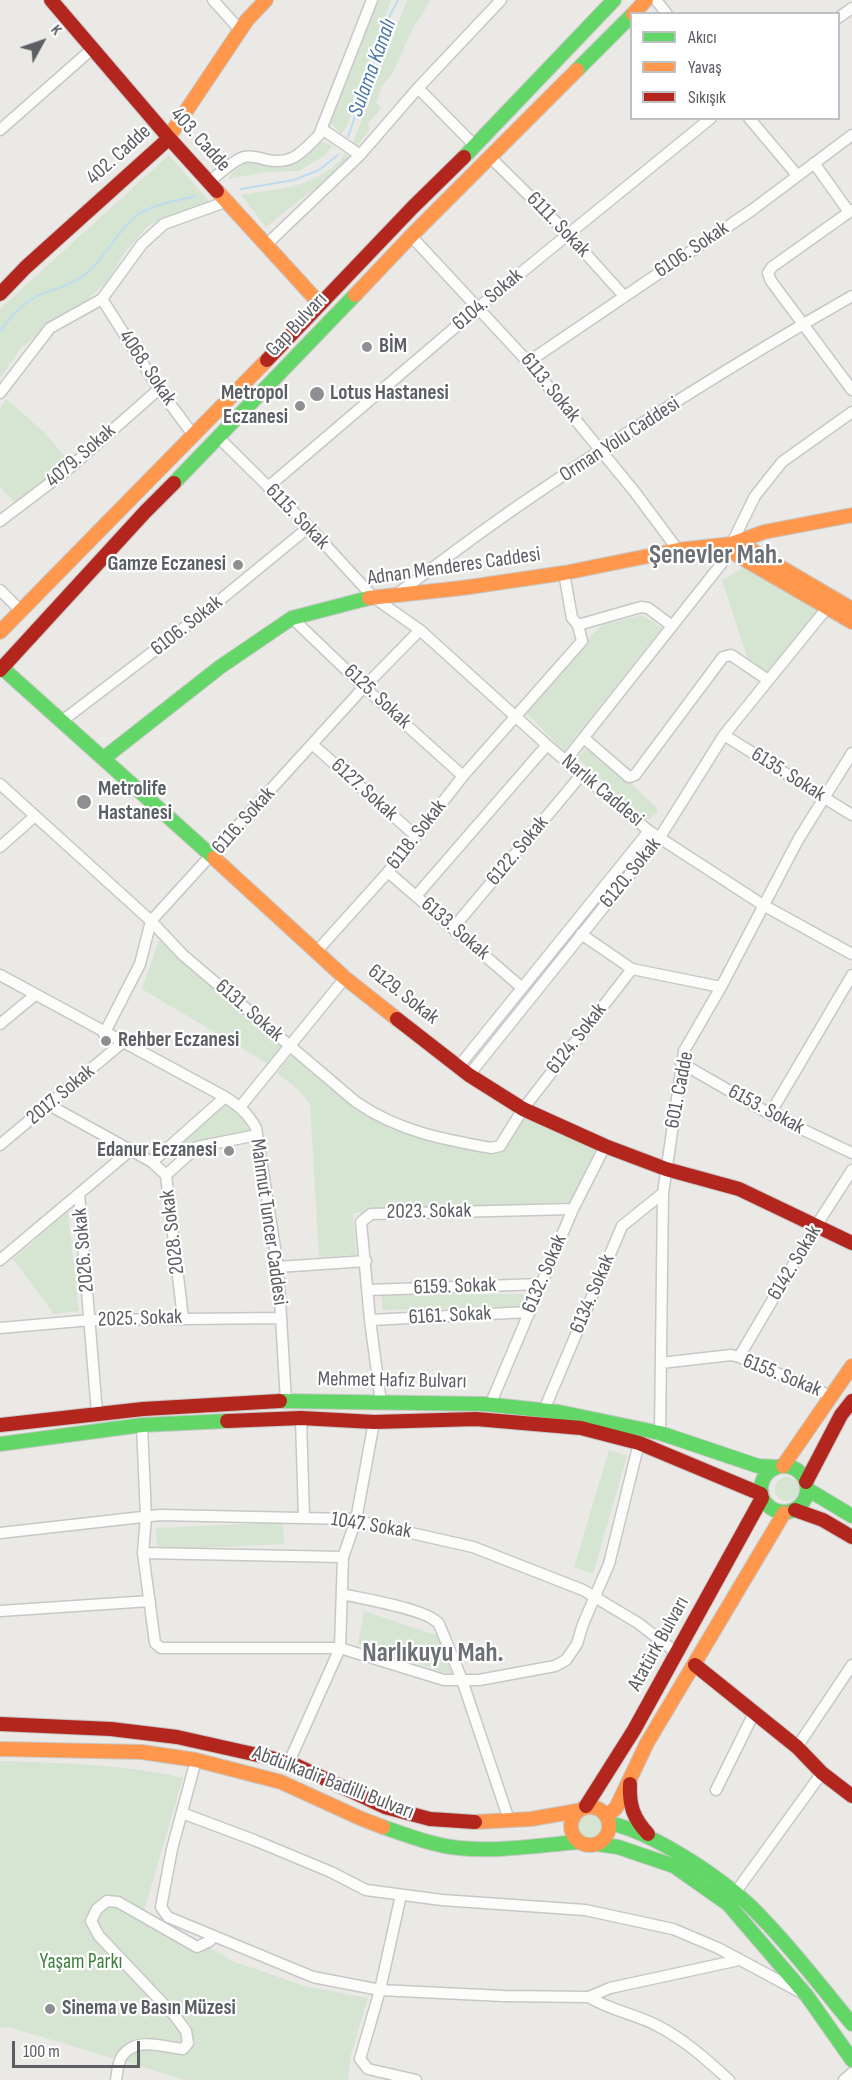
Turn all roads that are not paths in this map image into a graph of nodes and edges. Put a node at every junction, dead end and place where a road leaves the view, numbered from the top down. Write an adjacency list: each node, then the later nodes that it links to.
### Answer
1 (51, 0): 13 (main road, 403. Cadde)
2 (213, 0): 12 (street)
3 (266, 0): 12 (main road, 402. Cadde)
4 (372, 0): 17 (street)
5 (501, 0): 14 (street)
6 (614, 0): 21 (main road, Gap Bulvarı)
7 (646, 0): 9 (main road, Gap Bulvarı)
8 (656, 0): 10 (street)
9 (634, 12)
10 (665, 12)
11 (630, 16): 23 (main road, Gap Bulvarı)
12 (240, 30): 20 (main road, 402. Cadde)
13 (92, 49): 18 (street); 20 (main road, 403. Cadde)
14 (418, 88): 21 (street); 22 (street)
15 (709, 120): 29 (street, 6104. Sokak)
16 (751, 120): 25 (street)
17 (322, 129): 22 (street); 26 (street)
18 (0, 130)
19 (852, 135): 24 (street, 6106. Sokak)
20 (169, 138): 26 (main road, 403. Cadde); 32 (main road, 402. Cadde)
21 (475, 146): 36 (main road, Gap Bulvarı)
22 (360, 154): 31 (street)
23 (489, 156): 29 (street, 6111. Sokak); 30 (main road, Gap Bulvarı)
24 (814, 163): 25 (street, 6106. Sokak); 28 (street)
25 (797, 175): 33 (street, 6106. Sokak)
26 (209, 182): 27 (main road, 403. Cadde)
27 (228, 201): 31 (main road, 403. Cadde); 35 (street)
28 (851, 211): 38 (street)
29 (568, 234): 33 (street, 6111. Sokak); 37 (street, 6104. Sokak)
30 (411, 236): 37 (street, 6113. Sokak); 45 (main road, Gap Bulvarı)
31 (267, 244): 36 (main road, 403. Cadde)
32 (0, 294)
33 (624, 296): 39 (street, 6106. Sokak)
34 (852, 296): 38 (street, Orman Yolu Caddesi)
35 (102, 299): 40 (street, 4068. Sokak); 42 (street)
36 (320, 304): 44 (main road, Gap Bulvarı)
37 (479, 307): 39 (street, 6113. Sokak); 47 (street, 6104. Sokak)
38 (804, 324): 41 (street); 46 (street, Orman Yolu Caddesi)
39 (528, 362): 46 (street, 6113. Sokak)
40 (159, 389): 44 (street, 4068. Sokak); 49 (street, 4079. Sokak)
41 (852, 390)
42 (0, 393)
43 (852, 412): 51 (street)
44 (194, 436): 59 (main road, Gap Bulvarı)
45 (219, 438): 47 (street, 6115. Sokak); 66 (main road, Gap Bulvarı)
46 (601, 452): 52 (street, 6113. Sokak); 55 (street, Orman Yolu Caddesi)
47 (268, 487): 50 (street, 6115. Sokak)
48 (852, 514): 51 (main road, Adnan Menderes Caddesi)
49 (0, 521)
50 (309, 527): 56 (street, 6115. Sokak); 70 (street, 6106. Sokak)
51 (730, 544): 52 (main road, Adnan Menderes Caddesi); 57 (main road); 58 (main road); 63 (street)
52 (678, 550): 53 (main road, Adnan Menderes Caddesi)
53 (564, 573): 55 (main road, Adnan Menderes Caddesi); 62 (street)
54 (0, 590): 59 (street)
55 (395, 595): 56 (main road, Adnan Menderes Caddesi)
56 (374, 597): 60 (main road, Adnan Menderes Caddesi); 64 (street, Narlık Caddesi)
57 (827, 608): 61 (main road); 67 (street, 6120. Sokak)
58 (852, 609)
59 (21, 611): 65 (main road, Gap Bulvarı)
60 (292, 618): 68 (street, 6125. Sokak); 76 (main road, Adnan Menderes Caddesi)
61 (852, 622)
62 (578, 624): 63 (street); 69 (street, 6118. Sokak)
63 (672, 626): 72 (street)
64 (420, 630): 68 (street, 6116. Sokak); 69 (street, Narlık Caddesi)
65 (0, 632)
66 (1, 668): 70 (main road, 6129. Sokak)
67 (768, 680): 71 (street, 6120. Sokak); 72 (street)
68 (364, 687): 73 (street, 6116. Sokak); 79 (street, 6125. Sokak)
69 (515, 716): 74 (street, Narlık Caddesi); 79 (street, 6118. Sokak)
70 (62, 721): 76 (main road, 6129. Sokak)
71 (724, 735): 81 (street, 6135. Sokak); 86 (street, 6120. Sokak)
72 (584, 738): 77 (street)
73 (312, 744): 85 (street, 6127. Sokak); 88 (street, 6116. Sokak)
74 (547, 745): 77 (street, Narlık Caddesi); 90 (street)
75 (852, 753): 81 (street, 601. Cadde)
76 (104, 758): 88 (main road, 6129. Sokak)
77 (566, 760): 78 (street, Narlık Caddesi)
78 (582, 774): 84 (street, Narlık Caddesi); 93 (street, 6122. Sokak)
79 (463, 776): 85 (street, 6118. Sokak)
80 (0, 784): 83 (street, 6131. Sokak)
81 (825, 797): 82 (street, 6135. Sokak); 91 (street, 601. Cadde)
82 (852, 815)
83 (35, 816): 87 (street); 92 (street, 6131. Sokak)
84 (649, 831): 86 (street, Narlık Caddesi); 101 (street)
85 (416, 836): 89 (street, 6118. Sokak)
86 (660, 837): 91 (street, Narlık Caddesi); 94 (street, 6120. Sokak)
87 (0, 847)
88 (212, 855): 92 (street, 6116. Sokak); 95 (main road, 6129. Sokak)
89 (388, 872): 90 (street, 6133. Sokak); 95 (street, 6118. Sokak)
90 (416, 896): 93 (street, 6133. Sokak)
91 (763, 905): 96 (street, Narlık Caddesi); 102 (street, 601. Cadde)
92 (151, 921): 105 (street, 6116. Sokak); 107 (street, 6131. Sokak)
93 (454, 927): 101 (street, 6133. Sokak)
94 (581, 934): 97 (street); 110 (street, 6120. Sokak)
95 (316, 952): 100 (main road, 6129. Sokak)
96 (852, 954)
97 (632, 969): 102 (street); 114 (street, 6124. Sokak)
98 (0, 975): 103 (street, Mahmut Tuncer Caddesi)
99 (852, 975): 115 (street)
100 (345, 978): 107 (street); 109 (main road, 6129. Sokak)
101 (521, 987): 109 (street)
102 (721, 987): 108 (street, 601. Cadde)
103 (35, 995): 104 (street); 105 (street, Mahmut Tuncer Caddesi)
104 (0, 1024)
105 (104, 1034): 106 (street, Mahmut Tuncer Caddesi)
106 (122, 1043): 111 (street, Mahmut Tuncer Caddesi); 112 (street, 2017. Sokak)
107 (289, 1045): 113 (street); 114 (street, 6131. Sokak)
108 (681, 1063): 115 (street, 6153. Sokak); 122 (street, 601. Cadde)
109 (459, 1066): 110 (main road, 6129. Sokak)
110 (470, 1075): 114 (main road, 6129. Sokak)
111 (225, 1097): 113 (street, Mahmut Tuncer Caddesi); 121 (street)
112 (49, 1106): 117 (street, 2017. Sokak); 119 (street, 2028. Sokak)
113 (240, 1107): 116 (street, Mahmut Tuncer Caddesi)
114 (523, 1109): 118 (main road, 6129. Sokak)
115 (770, 1114): 120 (street, 6153. Sokak)
116 (257, 1135): 124 (street); 132 (street, Mahmut Tuncer Caddesi)
117 (0, 1145)
118 (605, 1146): 122 (main road, 6129. Sokak); 127 (street, 6132. Sokak)
119 (131, 1150): 121 (street, 2028. Sokak); 126 (street)
120 (852, 1154)
121 (153, 1162): 124 (street, 2028. Sokak)
122 (666, 1169): 125 (street, 601. Cadde); 128 (main road, 6129. Sokak)
123 (852, 1170): 128 (street, 6142. Sokak)
124 (166, 1175): 136 (street, 2028. Sokak)
125 (663, 1193): 142 (street, 601. Cadde); 149 (street, 6134. Sokak)
126 (79, 1194): 130 (street); 138 (street, 2026. Sokak)
127 (573, 1209): 131 (street, 2023. Sokak); 133 (street, 6132. Sokak)
128 (816, 1226): 129 (main road, 6129. Sokak); 141 (street, 6142. Sokak)
129 (852, 1243)
130 (0, 1260)
131 (366, 1261): 132 (street); 134 (street, 2023. Sokak)
132 (278, 1267): 137 (street, Mahmut Tuncer Caddesi)
133 (542, 1284): 134 (street, 6159. Sokak); 135 (street, 6132. Sokak)
134 (369, 1290): 139 (street, 2023. Sokak)
135 (529, 1312): 139 (street, 6161. Sokak); 148 (street, 6132. Sokak)
136 (183, 1318): 137 (street, 2025. Sokak); 138 (street, 2025. Sokak)
137 (281, 1318): 145 (street, Mahmut Tuncer Caddesi)
138 (91, 1320): 140 (street, 2025. Sokak); 150 (street, 2026. Sokak)
139 (370, 1320): 147 (street, 2023. Sokak)
140 (0, 1328)
141 (739, 1357): 142 (street, 6155. Sokak); 144 (street, 6155. Sokak)
142 (661, 1363): 155 (street, 601. Cadde)
143 (852, 1366): 144 (main road)
144 (831, 1396): 158 (main road)
145 (286, 1401): 147 (main road, Mehmet Hafız Bulvarı); 150 (main road, Mehmet Hafız Bulvarı)
146 (852, 1401): 159 (main road)
147 (381, 1402): 148 (main road, Mehmet Hafız Bulvarı)
148 (490, 1405): 149 (main road, Mehmet Hafız Bulvarı)
149 (544, 1410): 155 (main road, Mehmet Hafız Bulvarı)
150 (97, 1413): 153 (main road, Mehmet Hafız Bulvarı)
151 (301, 1418): 152 (main road, Mehmet Hafız Bulvarı); 154 (main road, Mehmet Hafız Bulvarı); 164 (street)
152 (374, 1422): 156 (main road, Mehmet Hafız Bulvarı); 165 (street)
153 (0, 1425)
154 (142, 1425): 157 (main road, Mehmet Hafız Bulvarı); 163 (street)
155 (660, 1433): 158 (main road, Mehmet Hafız Bulvarı)
156 (639, 1443): 160 (main road, Mehmet Hafız Bulvarı); 171 (street)
157 (0, 1444)
158 (780, 1466): 159 (main road); 160 (main road)
159 (806, 1486): 161 (main road); 162 (main road)
160 (761, 1496): 161 (main road); 175 (main road, Atatürk Bulvarı)
161 (790, 1511): 167 (main road); 176 (main road, Atatürk Bulvarı)
162 (852, 1516)
163 (146, 1517): 164 (street, 1047. Sokak); 166 (street, 1047. Sokak); 168 (street)
164 (304, 1518): 165 (street, 1047. Sokak)
165 (356, 1520): 169 (street); 171 (street, 1047. Sokak)
166 (0, 1533)
167 (852, 1537)
168 (143, 1553): 169 (street); 172 (street)
169 (343, 1557): 170 (street)
170 (342, 1594): 174 (street); 178 (street)
171 (595, 1598): 175 (street, 1047. Sokak); 178 (street)
172 (150, 1601): 173 (street); 174 (street)
173 (0, 1611)
174 (340, 1647): 178 (street); 185 (street)
175 (677, 1653): 190 (main road, Atatürk Bulvarı)
176 (695, 1665): 179 (main road); 187 (main road, Atatürk Bulvarı)
177 (852, 1665): 182 (street)
178 (462, 1680): 193 (street)
179 (754, 1713): 182 (main road); 188 (street)
180 (0, 1724): 185 (main road, Abdülkadir Badilli Bulvarı)
181 (0, 1744): 183 (street)
182 (796, 1747): 186 (main road)
183 (0, 1749): 184 (main road, Abdülkadir Badilli Bulvarı)
184 (196, 1760): 191 (street); 194 (main road, Abdülkadir Badilli Bulvarı)
185 (289, 1762): 193 (main road, Abdülkadir Badilli Bulvarı)
186 (822, 1773): 189 (main road); 197 (street)
187 (630, 1779): 192 (main road, Atatürk Bulvarı); 195 (main road)
188 (716, 1790)
189 (852, 1796)
190 (581, 1809): 192 (main road); 193 (main road, Abdülkadir Badilli Bulvarı); 194 (main road)
191 (182, 1813): 198 (street); 199 (street)
192 (608, 1819): 195 (main road); 196 (main road)
193 (509, 1820)
194 (579, 1842): 196 (main road)
195 (657, 1843): 197 (main road)
196 (597, 1844): 202 (main road)
197 (735, 1893): 204 (main road)
198 (401, 1894): 200 (street); 201 (street)
199 (214, 1936): 201 (street); 207 (street)
200 (739, 1960): 202 (street); 203 (street)
201 (380, 1990): 203 (street); 208 (street)
202 (807, 1996): 205 (main road)
203 (589, 1997): 209 (street)
204 (849, 2017)
205 (852, 2060)
206 (852, 2073): 210 (street)
207 (116, 2080)
208 (416, 2080)
209 (729, 2080)
210 (844, 2080)

